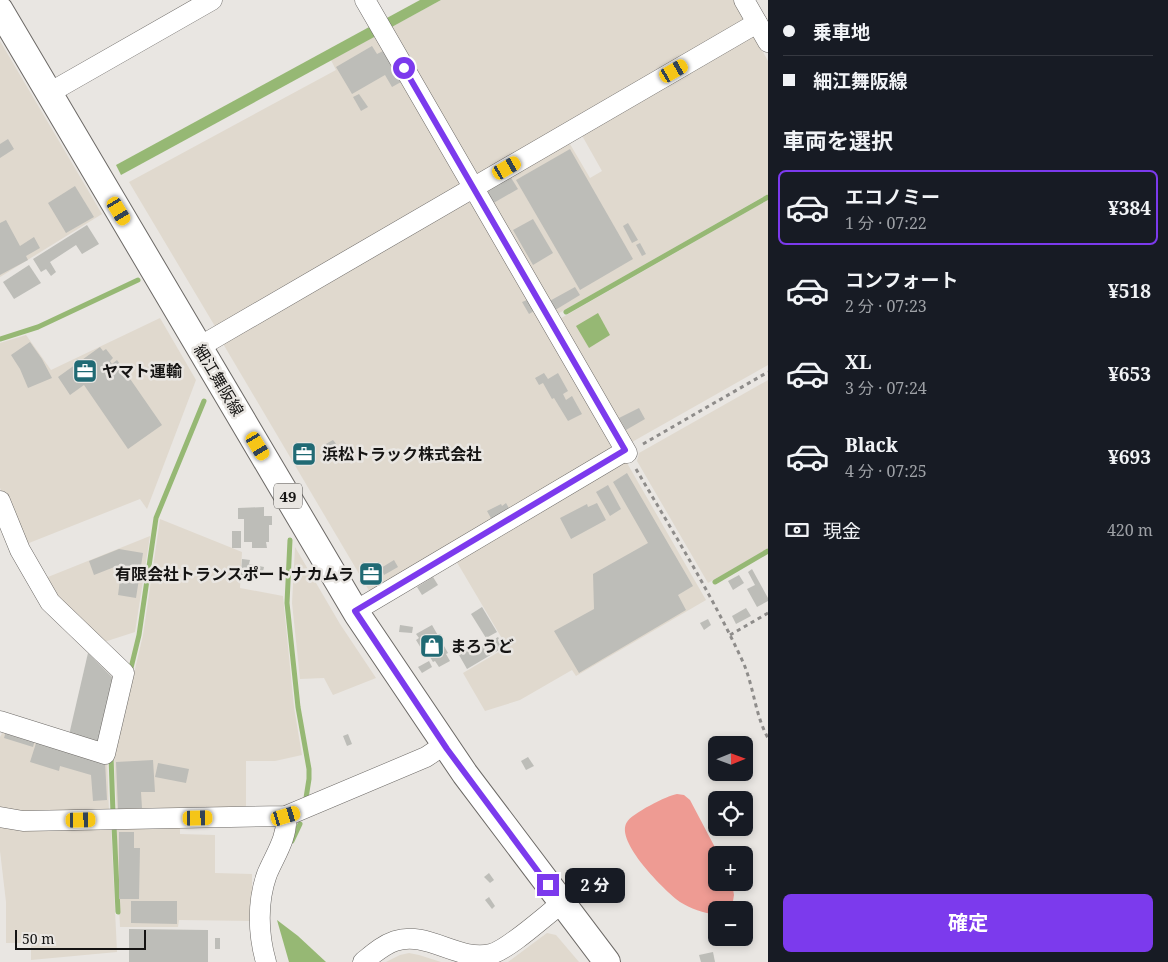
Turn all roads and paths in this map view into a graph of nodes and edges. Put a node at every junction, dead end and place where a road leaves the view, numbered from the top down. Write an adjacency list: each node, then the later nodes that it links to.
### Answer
1 (212, 0): 7 (street)
2 (365, 0): 8 (street)
3 (744, 0): 5 (street)
4 (0, 10): 7 (main road, 細江舞阪線 / 49)
5 (757, 23): 6 (street); 8 (street)
6 (768, 42)
7 (49, 93): 9 (main road, 細江舞阪線 / 49)
8 (473, 188): 9 (street); 11 (street)
9 (199, 347): 13 (main road, 細江舞阪線 / 49)
10 (768, 372): 11 (path)
11 (626, 452): 13 (street); 15 (path)
12 (0, 501): 16 (street)
13 (355, 611): 20 (main road, 細江舞阪線 / 49)
14 (768, 613): 15 (path)
15 (730, 635): 18 (path)
16 (0, 721)
17 (768, 726): 18 (path)
18 (764, 729): 19 (path)
19 (768, 738)
20 (444, 745): 21 (street); 23 (main road, 細江舞阪線 / 49)
21 (286, 816): 22 (street); 24 (street)
22 (0, 817)
23 (562, 903): 25 (street); 26 (main road, 細江舞阪線 / 49)
24 (266, 962)
25 (363, 962)
26 (607, 962)

